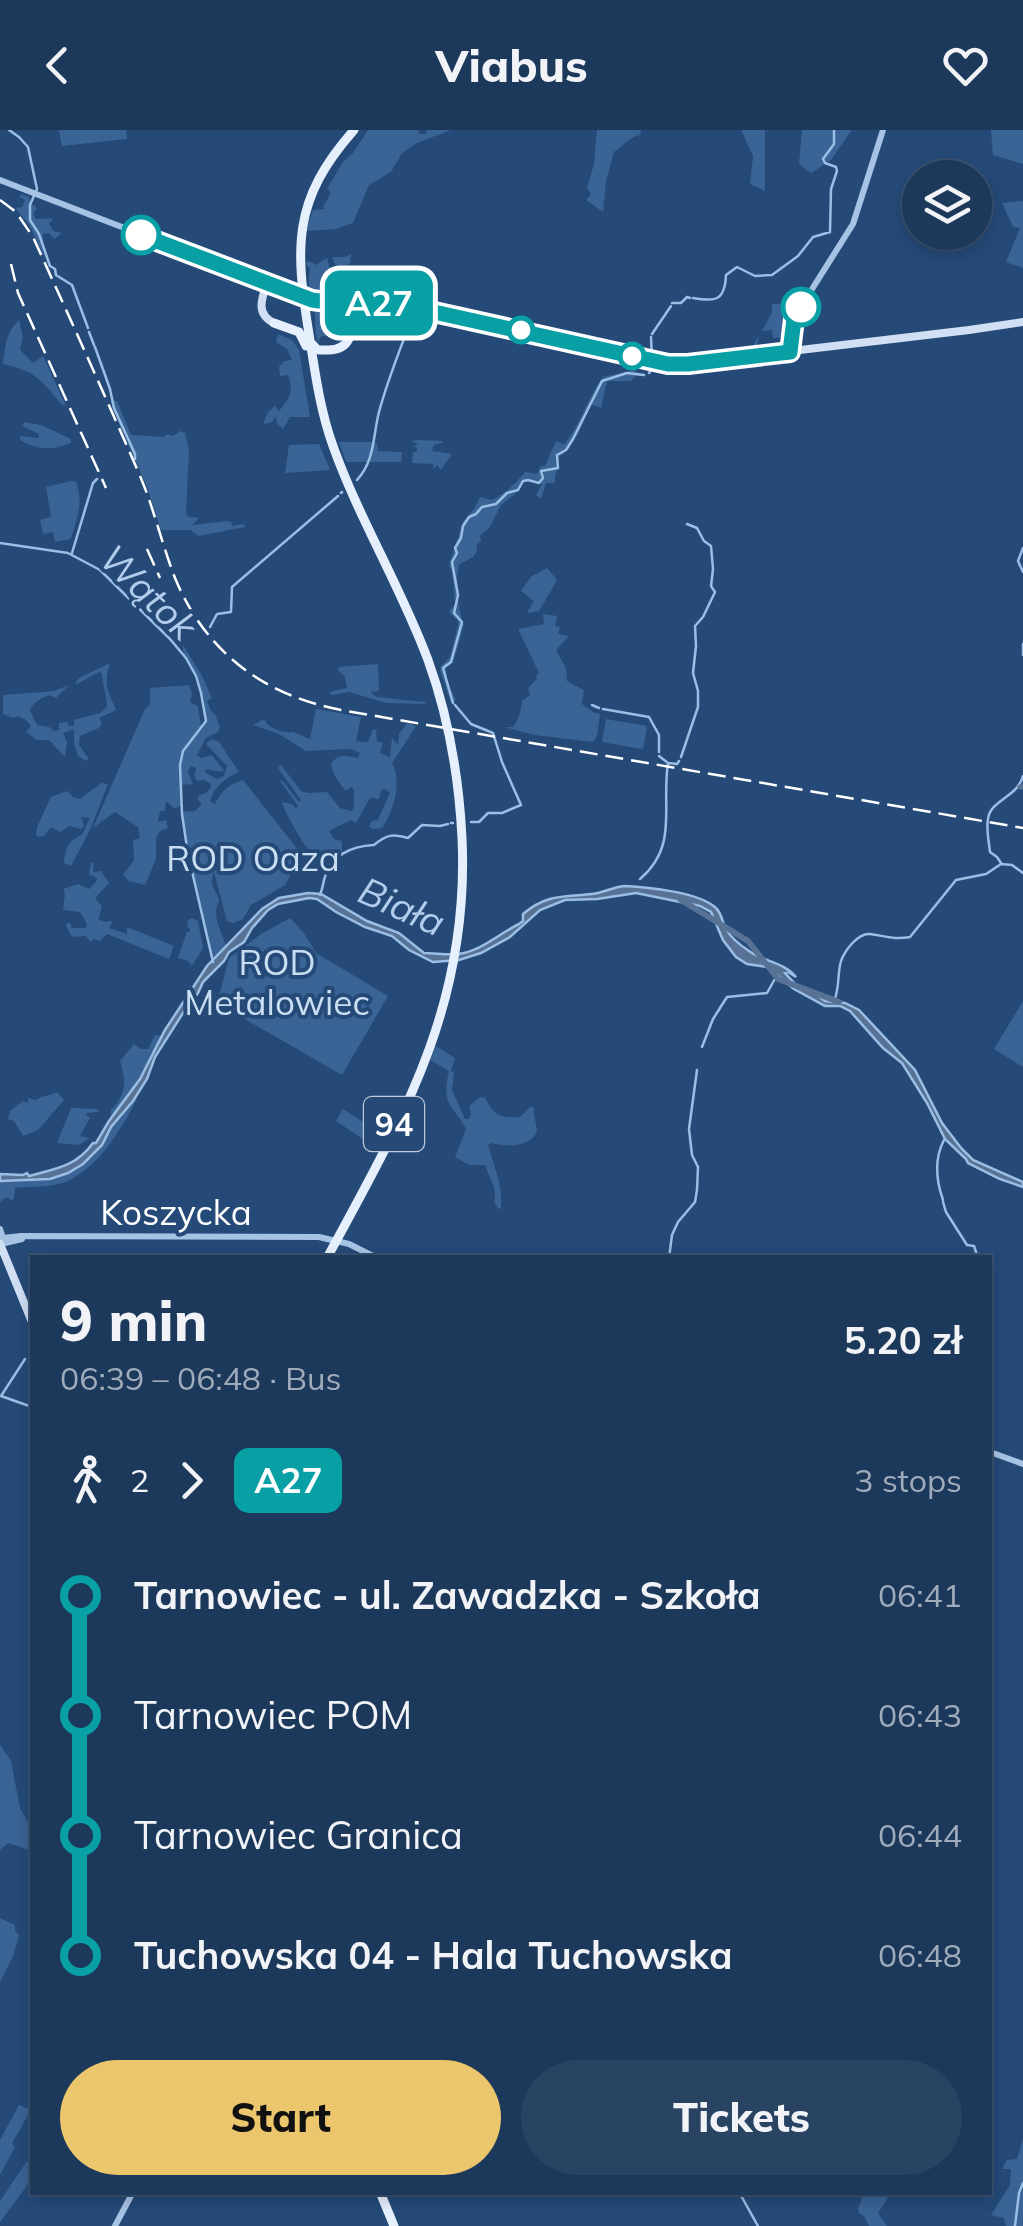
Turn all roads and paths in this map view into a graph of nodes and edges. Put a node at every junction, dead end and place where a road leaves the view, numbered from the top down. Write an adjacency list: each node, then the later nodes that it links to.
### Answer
1 (351, 130): 6 (main road, 94)
2 (884, 130): 13 (street)
3 (0, 180): 4 (street)
4 (267, 283): 5 (main road); 8 (main road)
5 (354, 304): 12 (main road); 13 (main road)
6 (302, 307): 9 (main road); 10 (main road, 94); 11 (main road, 94)
7 (1023, 322): 13 (main road)
8 (274, 324): 9 (main road)
9 (288, 328): 11 (main road)
10 (310, 336): 12 (main road); 14 (main road, 94)
11 (307, 349): 15 (main road, 94)
12 (322, 350): 14 (main road)
13 (790, 352)
14 (315, 370): 15 (main road, 94)
15 (443, 717): 17 (main road, 94)
16 (1, 1239): 18 (street, Koszycka); 19 (main road)
17 (326, 1255)
18 (371, 1255)
19 (30, 1316)
20 (992, 1453): 21 (street)
21 (1023, 1464)
22 (131, 2195): 24 (street)
23 (383, 2195): 25 (main road)
24 (115, 2226)
25 (396, 2226)

